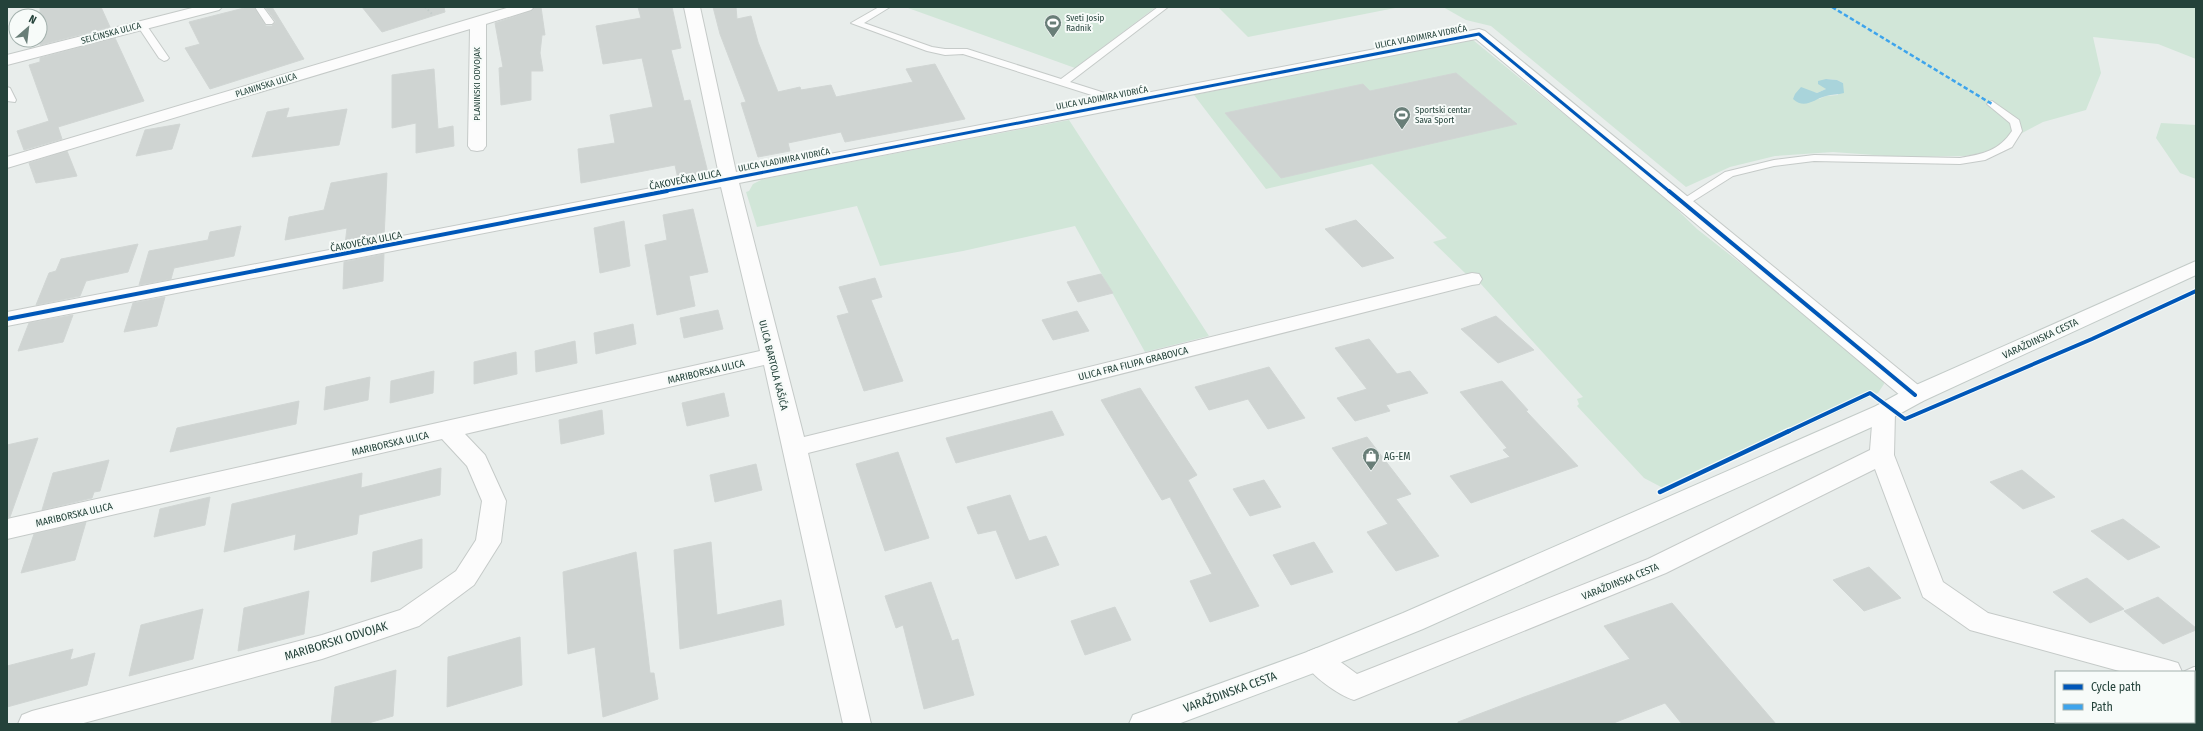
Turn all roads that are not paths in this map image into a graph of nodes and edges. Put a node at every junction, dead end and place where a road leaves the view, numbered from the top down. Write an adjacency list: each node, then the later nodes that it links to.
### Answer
1 (214, 7): 7 (street, SELČINSKA ULICA)
2 (259, 7): 9 (lane)
3 (526, 7): 8 (street, PLANINSKA ULICA)
4 (692, 7): 20 (street, ULICA BARTOLA KAŠIĆA)
5 (886, 7): 13 (lane)
6 (1164, 7): 13 (lane)
7 (178, 11): 10 (street, SELČINSKA ULICA)
8 (478, 21): 18 (street, PLANINSKI ODVOJAK); 19 (street, PLANINSKA ULICA)
9 (269, 22)
10 (142, 25): 11 (lane); 12 (street, SELČINSKA ULICA)
11 (164, 58)
12 (7, 60)
13 (1062, 83): 16 (lane)
14 (7, 90): 15 (lane)
15 (11, 100)
16 (1123, 102): 20 (street, ULICA VLADIMIRA VIDRIĆA); 21 (street, ULICA VLADIMIRA VIDRIĆA)
17 (1992, 104): 21 (lane)
18 (477, 146)
19 (7, 163)
20 (729, 179): 24 (street, ČAKOVEČKA ULICA); 25 (street, ULICA BARTOLA KAŠIĆA)
21 (1683, 203): 26 (street)
22 (2196, 267): 26 (street, VARAŽDINSKA CESTA)
23 (1472, 279): 29 (street, ULICA FRA FILIPA GRABOVCA)
24 (7, 319)
25 (772, 356): 28 (street, MARIBORSKA ULICA); 29 (street, ULICA BARTOLA KAŠIĆA)
26 (1915, 396): 27 (street, VARAŽDINSKA CESTA)
27 (1884, 412): 30 (street); 32 (street, VARAŽDINSKA CESTA)
28 (448, 430): 31 (street, MARIBORSKA ULICA); 34 (street, MARIBORSKI ODVOJAK)
29 (794, 448): 35 (street, ULICA BARTOLA KAŠIĆA)
30 (1882, 455): 32 (street, VARAŽDINSKA CESTA); 33 (street)
31 (7, 529)
32 (1317, 660): 36 (street, VARAŽDINSKA CESTA)
33 (2164, 671)
34 (32, 724)
35 (857, 724)
36 (1143, 724)

